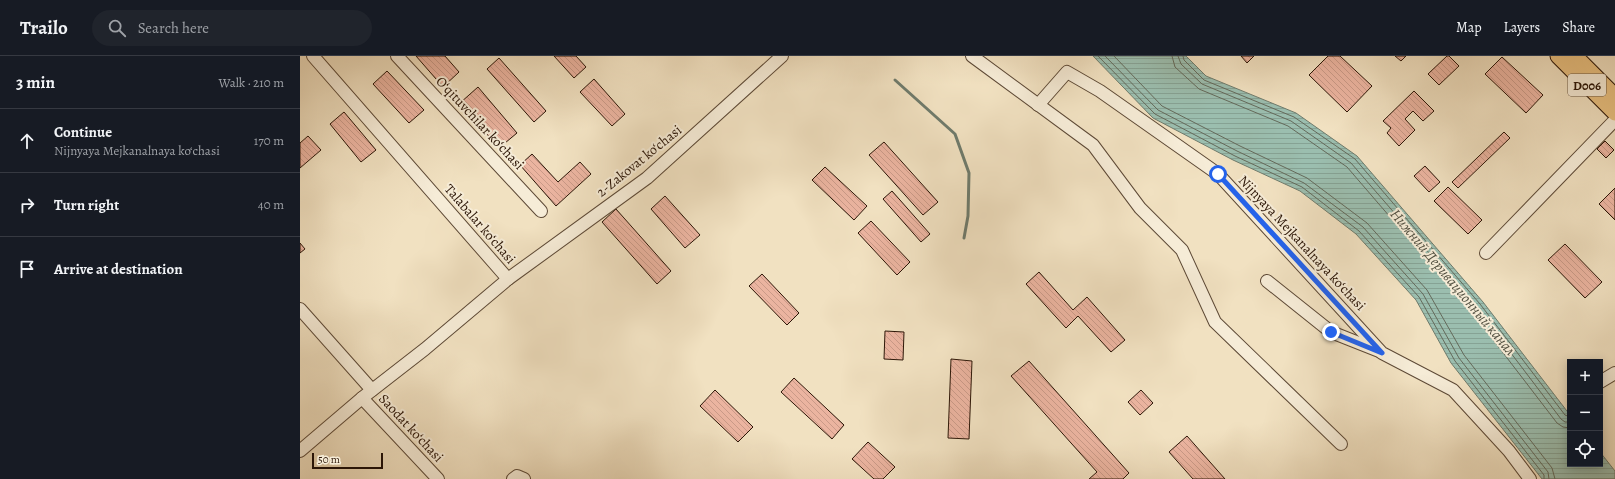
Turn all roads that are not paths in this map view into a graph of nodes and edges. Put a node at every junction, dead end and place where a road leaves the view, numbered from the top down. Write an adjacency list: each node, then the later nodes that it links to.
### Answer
1 (313, 56): 13 (street, Talabalar ko‘chasi)
2 (397, 56): 11 (street, O‘qituvchilar ko‘chasi)
3 (782, 56): 13 (street, 2-Zakovat ko‘chasi)
4 (972, 56): 8 (street)
5 (1558, 56): 9 (main road, D006)
6 (1575, 56): 7 (main road, D006)
7 (1615, 96)
8 (1038, 105): 16 (street, Nijnyaya Mejkanalnaya ko‘chasi); 21 (street)
9 (1615, 113)
10 (1615, 120): 12 (street)
11 (540, 211)
12 (1486, 253)
13 (508, 279): 19 (street, Talabalar ko‘chasi)
14 (1266, 281): 16 (street)
15 (300, 309): 19 (street)
16 (1382, 353): 26 (street, Nijnyaya Mejkanalnaya ko‘chasi)
17 (1615, 373): 18 (street)
18 (1603, 380)
19 (372, 390): 20 (street, Talabalar ko‘chasi)
20 (362, 398): 22 (street, Talabalar ko‘chasi); 23 (street, Saodat ko‘chasi)
21 (1342, 444)
22 (300, 451)
23 (438, 479)
24 (513, 479): 25 (street)
25 (524, 479)
26 (1530, 479)

